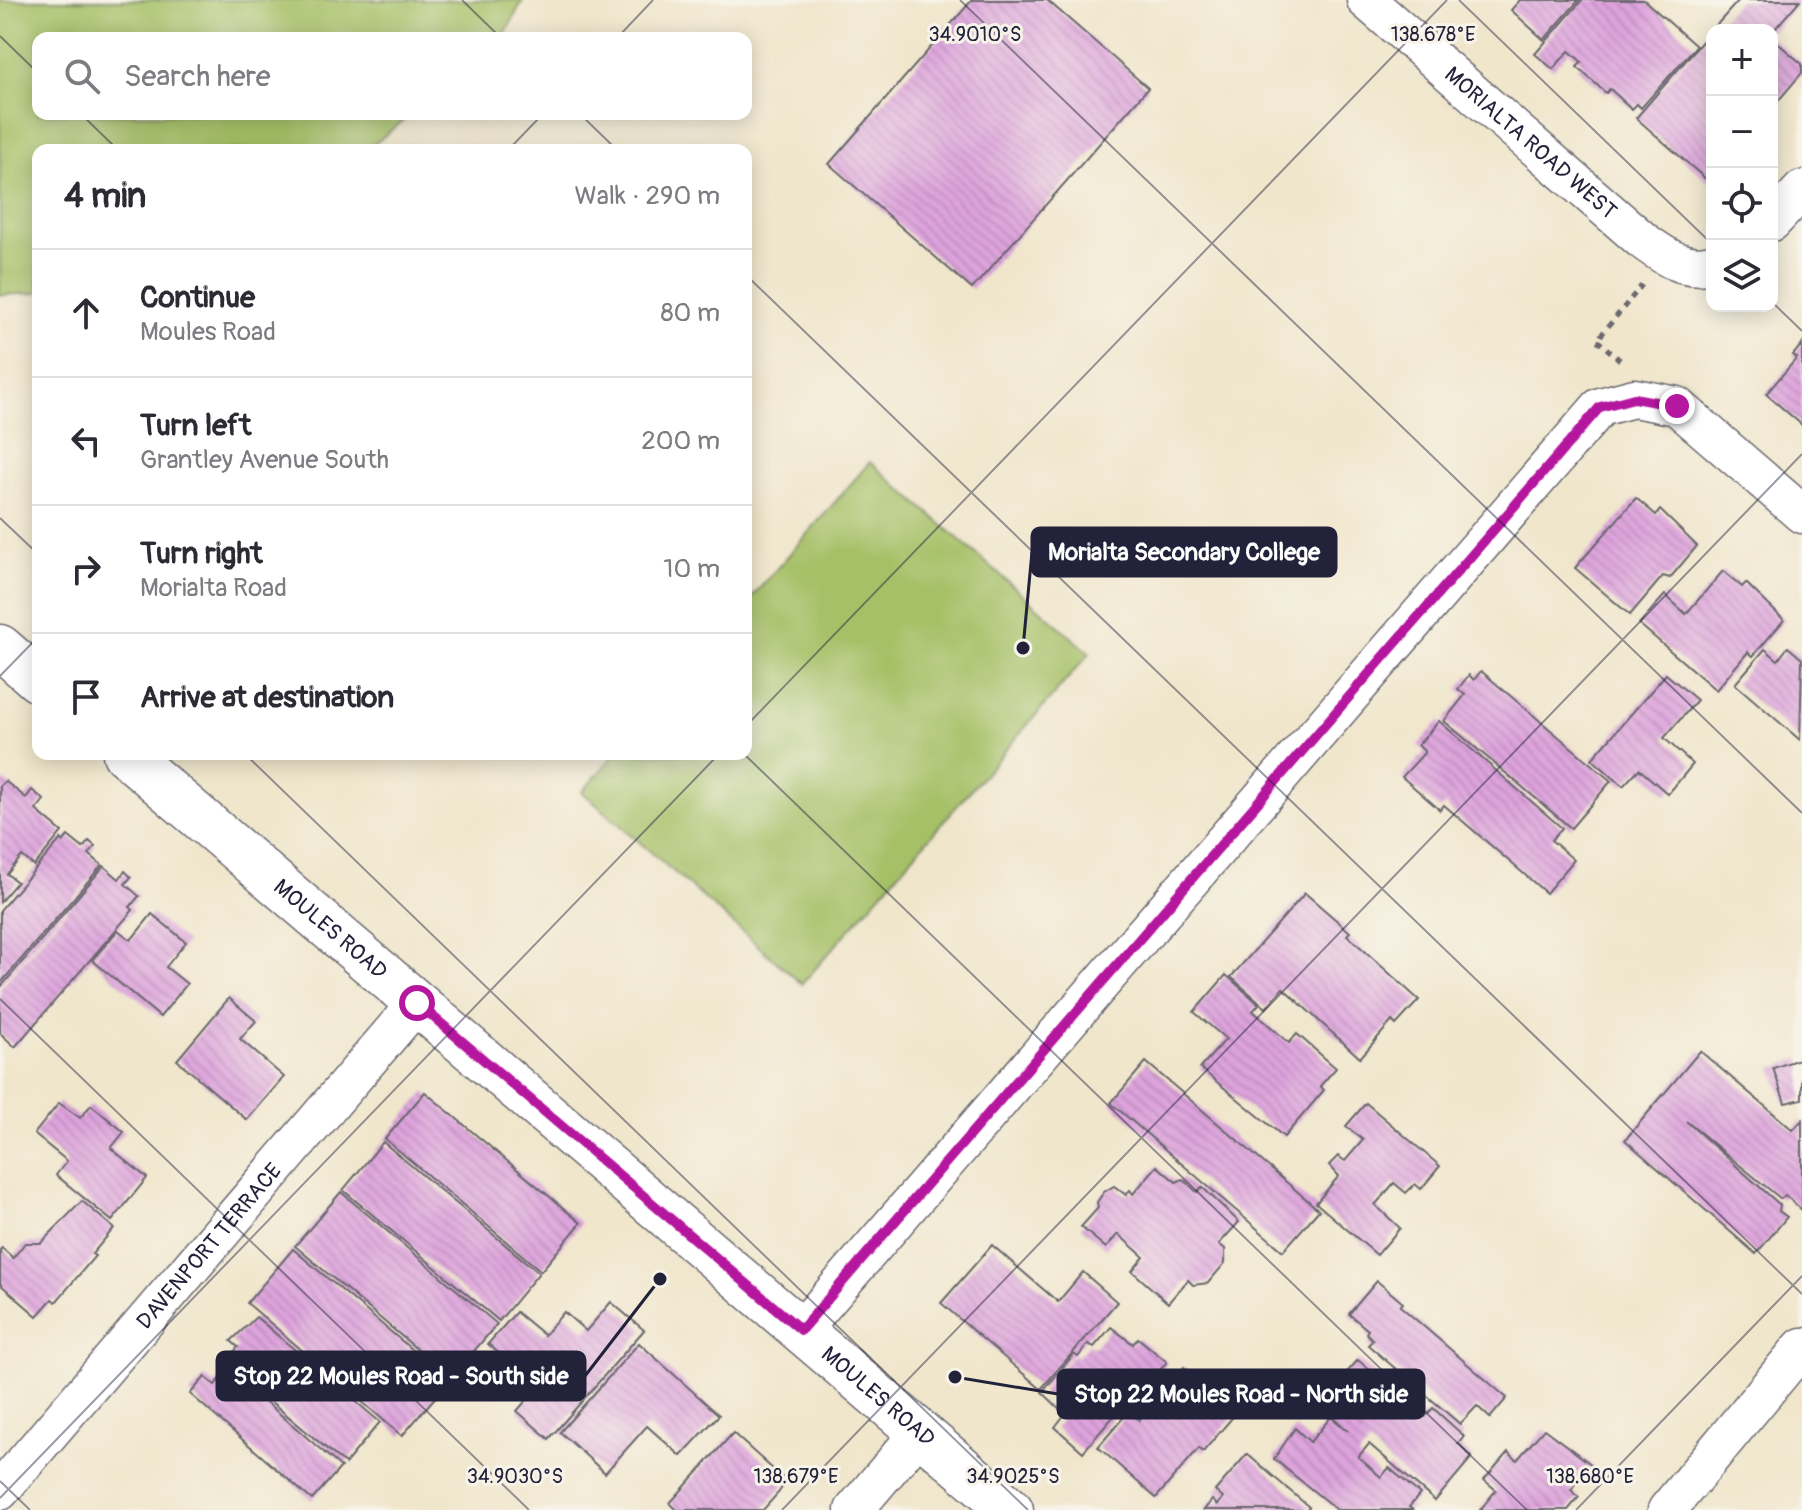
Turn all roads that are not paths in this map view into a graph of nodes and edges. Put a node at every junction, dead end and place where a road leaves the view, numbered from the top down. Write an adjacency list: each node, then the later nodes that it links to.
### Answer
1 (1366, 0): 4 (street, MORIALTA ROAD WEST)
2 (1802, 190): 3 (street)
3 (1778, 216)
4 (1706, 265)
5 (1802, 514): 10 (street)
6 (0, 647): 7 (main road)
7 (32, 675)
8 (132, 760): 9 (main road, MOULES ROAD)
9 (417, 1003): 10 (main road, MOULES ROAD); 13 (street, DAVENPORT TERRACE)
10 (801, 1330): 12 (main road, MOULES ROAD)
11 (1802, 1347): 16 (street)
12 (920, 1432): 14 (street); 15 (main road, MOULES ROAD)
13 (0, 1491)
14 (854, 1510)
15 (1011, 1510)
16 (1667, 1510)

